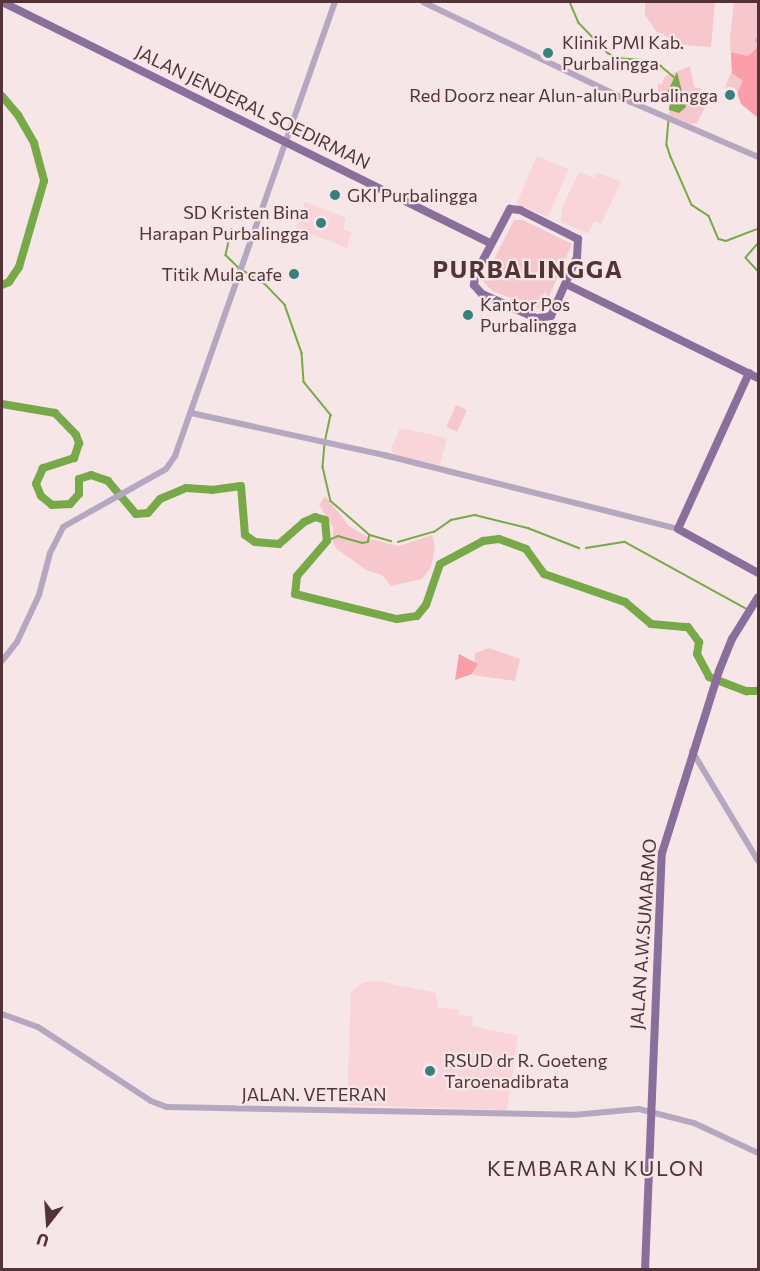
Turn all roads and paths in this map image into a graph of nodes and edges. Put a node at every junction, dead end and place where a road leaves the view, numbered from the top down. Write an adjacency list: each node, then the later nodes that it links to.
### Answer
1 (2, 2): 4 (main road, JALAN JENDERAL SOEDIRMAN)
2 (335, 2): 4 (street)
3 (423, 2): 5 (street)
4 (285, 141): 6 (main road, JALAN JENDERAL SOEDIRMAN); 11 (street)
5 (759, 157)
6 (490, 243): 7 (main road); 7 (main road)
7 (567, 281): 8 (main road); 9 (main road)
8 (759, 372)
9 (749, 373): 10 (main road); 12 (main road)
10 (759, 378)
11 (192, 413): 12 (street); 15 (street)
12 (678, 529): 13 (main road)
13 (759, 573)
14 (759, 597): 16 (main road, JALAN A.W.SUMARMO)
15 (2, 661)
16 (692, 751): 17 (street); 19 (main road, JALAN A.W.SUMARMO)
17 (759, 861)
18 (2, 1014): 19 (street, JALAN. VETERAN)
19 (650, 1112): 20 (street, JALAN. VETERAN); 21 (main road, JALAN A.W.SUMARMO)
20 (759, 1153)
21 (645, 1269)

